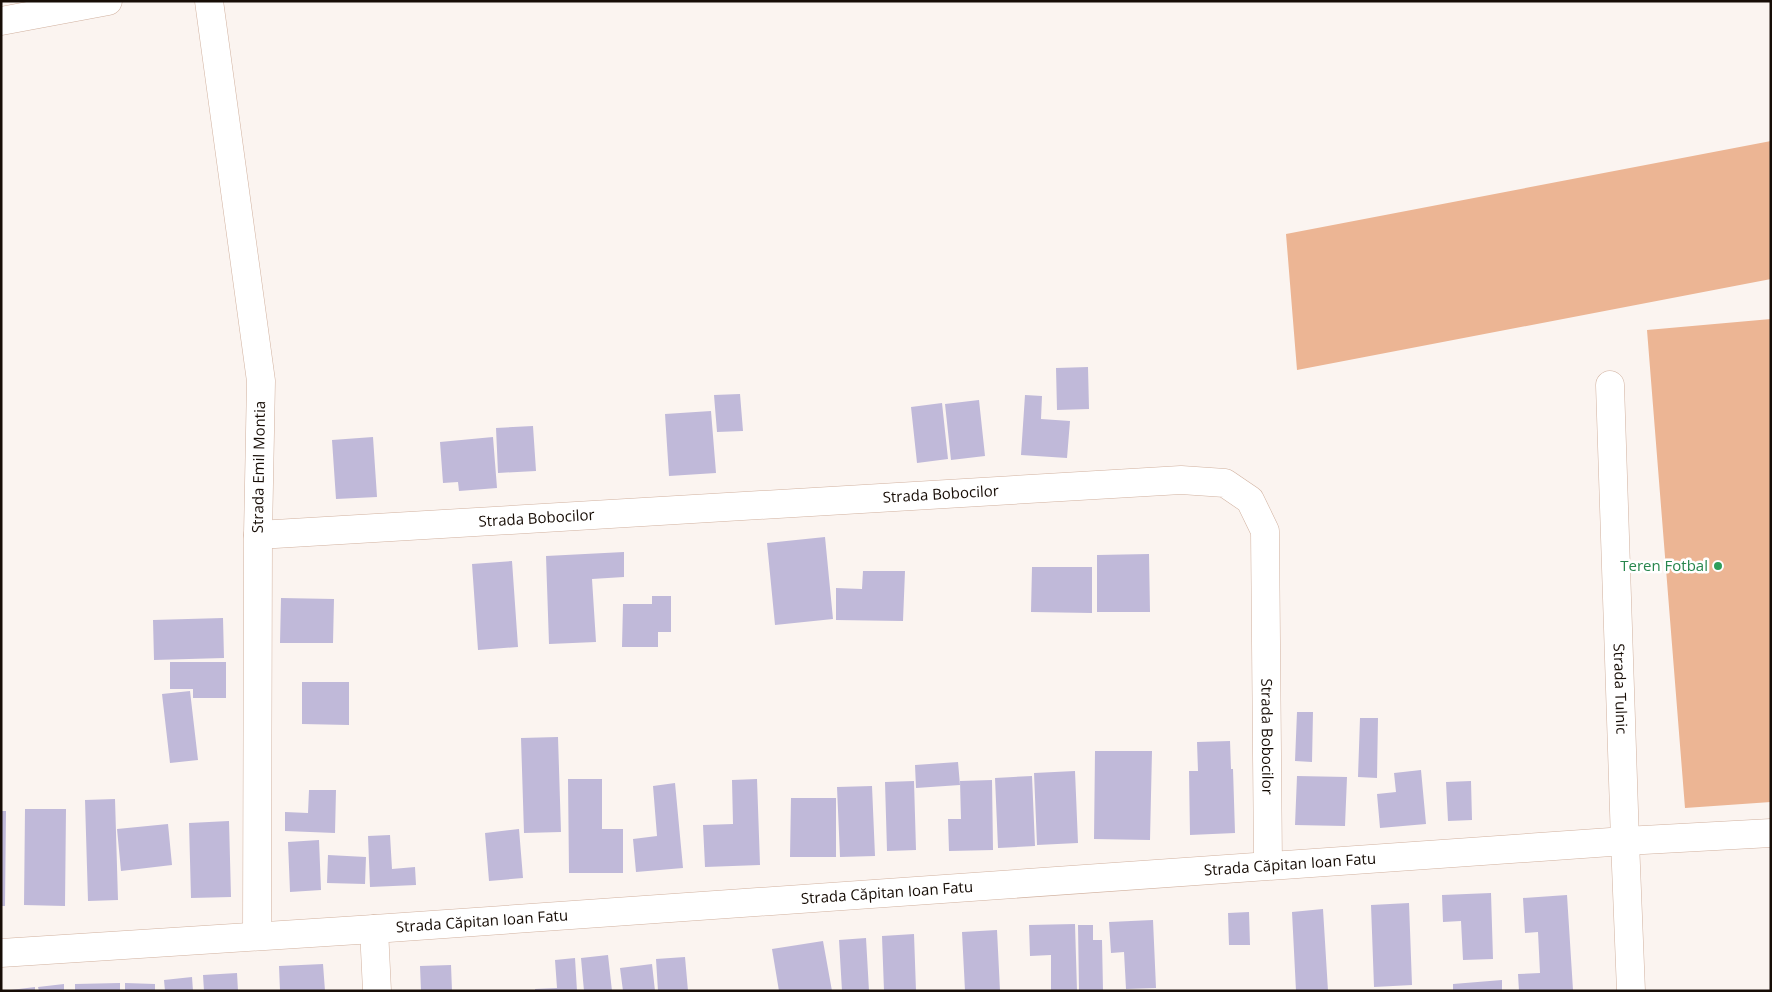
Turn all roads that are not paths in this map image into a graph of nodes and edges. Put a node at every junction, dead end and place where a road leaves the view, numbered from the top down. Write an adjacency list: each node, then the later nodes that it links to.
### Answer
1 (108, 1): 3 (street)
2 (209, 1): 5 (street, Strada Emil Montia)
3 (1, 21)
4 (1610, 386): 7 (street, Strada Tulnic)
5 (258, 535): 8 (street, Strada Bobocilor); 10 (street, Strada Emil Montia)
6 (1771, 833): 7 (street, Strada Căpitan Ioan Fatu)
7 (1625, 841): 8 (street, Strada Căpitan Ioan Fatu); 13 (street, Strada Tulnic)
8 (1268, 865): 9 (street, Strada Căpitan Ioan Fatu)
9 (374, 929): 10 (street, Strada Căpitan Ioan Fatu); 12 (street)
10 (257, 936): 11 (street, Strada Căpitan Ioan Fatu)
11 (1, 953)
12 (377, 991)
13 (1631, 991)

